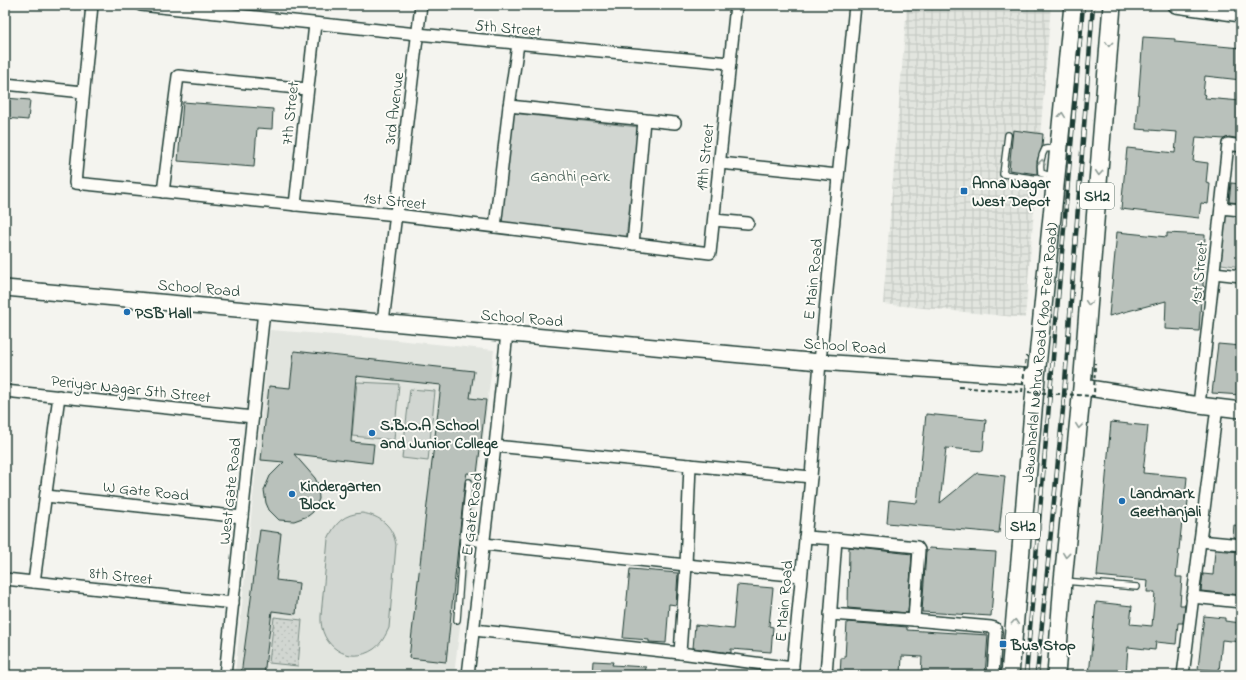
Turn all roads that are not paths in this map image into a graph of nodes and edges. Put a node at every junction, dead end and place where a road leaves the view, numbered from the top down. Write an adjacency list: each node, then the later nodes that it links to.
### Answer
1 (92, 5): 17 (street)
2 (141, 5): 11 (street, 5th Street)
3 (421, 5): 12 (street, 3rd Avenue)
4 (736, 5): 14 (street, 19th Street)
5 (855, 5): 24 (street, E Main Road)
6 (1073, 5): 25 (main road, Jawaharlal Nehru Road (100 Feet Road) / SH2, one-way to 6)
7 (1112, 5): 44 (main road, SH2, one-way to 44)
8 (1176, 5): 9 (street)
9 (1226, 8): 10 (street)
10 (1241, 14)
11 (315, 24): 12 (street, 5th Street); 16 (street, 7th Street)
12 (418, 34): 13 (street, 5th Street); 30 (street, 3rd Avenue)
13 (518, 44): 14 (street, 5th Street); 18 (street)
14 (730, 63): 23 (street, 19th Street)
15 (5, 84): 17 (street)
16 (307, 89): 26 (street); 27 (street, 7th Street)
17 (83, 92): 26 (street, 1st Street)
18 (509, 106): 19 (street); 33 (street)
19 (644, 120): 20 (street); 34 (street)
20 (675, 123)
21 (1008, 135): 25 (lane)
22 (1241, 146): 28 (street, 1st Street)
23 (720, 163): 24 (street); 31 (street, 19th Street)
24 (838, 175): 42 (street, E Main Road)
25 (1056, 180): 43 (main road, Jawaharlal Nehru Road (100 Feet Road) / SH2)
26 (163, 192): 27 (street, 1st Street)
27 (295, 206): 30 (street, 1st Street)
28 (1221, 208): 29 (street); 36 (street, 1st Street)
29 (1241, 210)
30 (397, 215): 33 (street, 1st Street); 40 (street, 3rd Avenue)
31 (714, 220): 32 (street); 35 (street, 19th Street)
32 (748, 223)
33 (495, 227): 34 (street, 1st Street)
34 (633, 244): 35 (street, 1st Street)
35 (710, 253)
36 (1214, 273): 37 (street); 47 (street, 1st Street)
37 (1241, 276)
38 (5, 288): 39 (street, School Road)
39 (264, 311): 40 (street, School Road); 50 (street, West Gate Road)
40 (383, 322): 41 (street, School Road)
41 (507, 333): 42 (street, School Road); 51 (street, E Gate Road)
42 (820, 362): 43 (street, School Road); 53 (street, E Main Road)
43 (1036, 377): 82 (main road, Jawaharlal Nehru Road (100 Feet Road) / SH2, one-way to 43)
44 (1082, 387): 47 (street); 66 (main road, SH2, one-way to 66)
45 (5, 391): 46 (street, Periyar Nagar 5th Street)
46 (59, 396): 50 (street, Periyar Nagar 5th Street); 55 (street)
47 (1199, 405): 48 (street)
48 (1217, 407): 49 (street); 60 (street)
49 (1241, 410)
50 (253, 416): 56 (street, West Gate Road)
51 (495, 446): 52 (street); 61 (street, E Gate Road)
52 (690, 465): 53 (street); 63 (street)
53 (811, 477): 57 (street, E Main Road)
54 (469, 482): 59 (lane)
55 (46, 496): 56 (street, W Gate Road); 67 (street)
56 (242, 517): 71 (street, West Gate Road)
57 (805, 537): 58 (street); 64 (street, E Main Road)
58 (836, 539): 72 (street); 74 (street)
59 (463, 540): 61 (lane); 73 (lane)
60 (1200, 541): 62 (street); 69 (street)
61 (484, 544): 63 (street); 75 (street, E Gate Road)
62 (1241, 545)
63 (686, 566): 64 (street); 76 (street)
64 (801, 576): 77 (street, E Main Road)
65 (5, 580): 67 (street, 8th Street)
66 (1064, 581): 68 (lane); 83 (main road, SH2)
67 (34, 582): 71 (street, 8th Street)
68 (1138, 587)
69 (1192, 597): 70 (street); 84 (street)
70 (1241, 602)
71 (233, 603): 78 (street, West Gate Road)
72 (830, 614): 74 (street); 80 (street)
73 (457, 620)
74 (914, 620): 81 (street)
75 (474, 630): 76 (street); 79 (street, E Gate Road)
76 (680, 653): 77 (street)
77 (792, 671)
78 (225, 675)
79 (468, 675)
80 (826, 675)
81 (993, 675)
82 (1010, 675)
83 (1056, 675)
84 (1183, 675)

